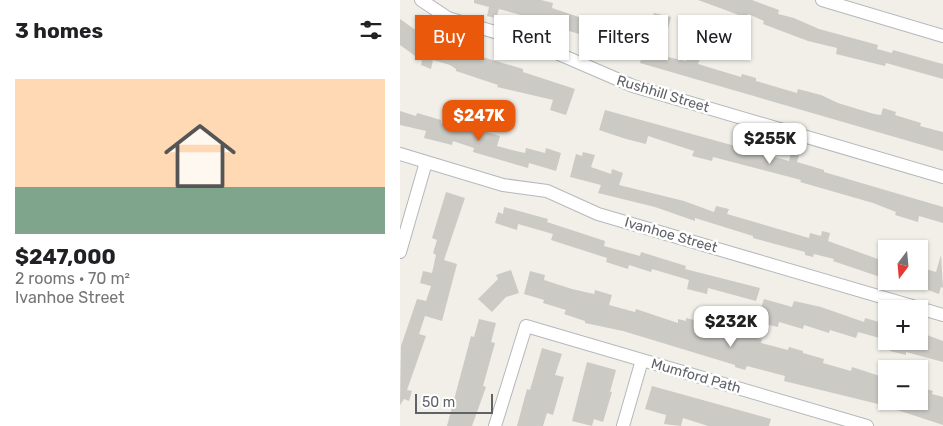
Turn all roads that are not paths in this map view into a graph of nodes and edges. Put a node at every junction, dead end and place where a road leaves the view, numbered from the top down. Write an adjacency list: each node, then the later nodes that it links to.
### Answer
1 (421, 0): 6 (street, Rushhill Street)
2 (822, 0): 3 (street)
3 (943, 36)
4 (400, 154): 5 (street, Ivanhoe Street)
5 (426, 162): 7 (street); 8 (street, Ivanhoe Street)
6 (943, 177)
7 (400, 252)
8 (943, 315)
9 (642, 360): 10 (street, Mumford Path); 11 (street); 12 (street, Mumford Path)
10 (495, 426)
11 (623, 426)
12 (867, 426)

